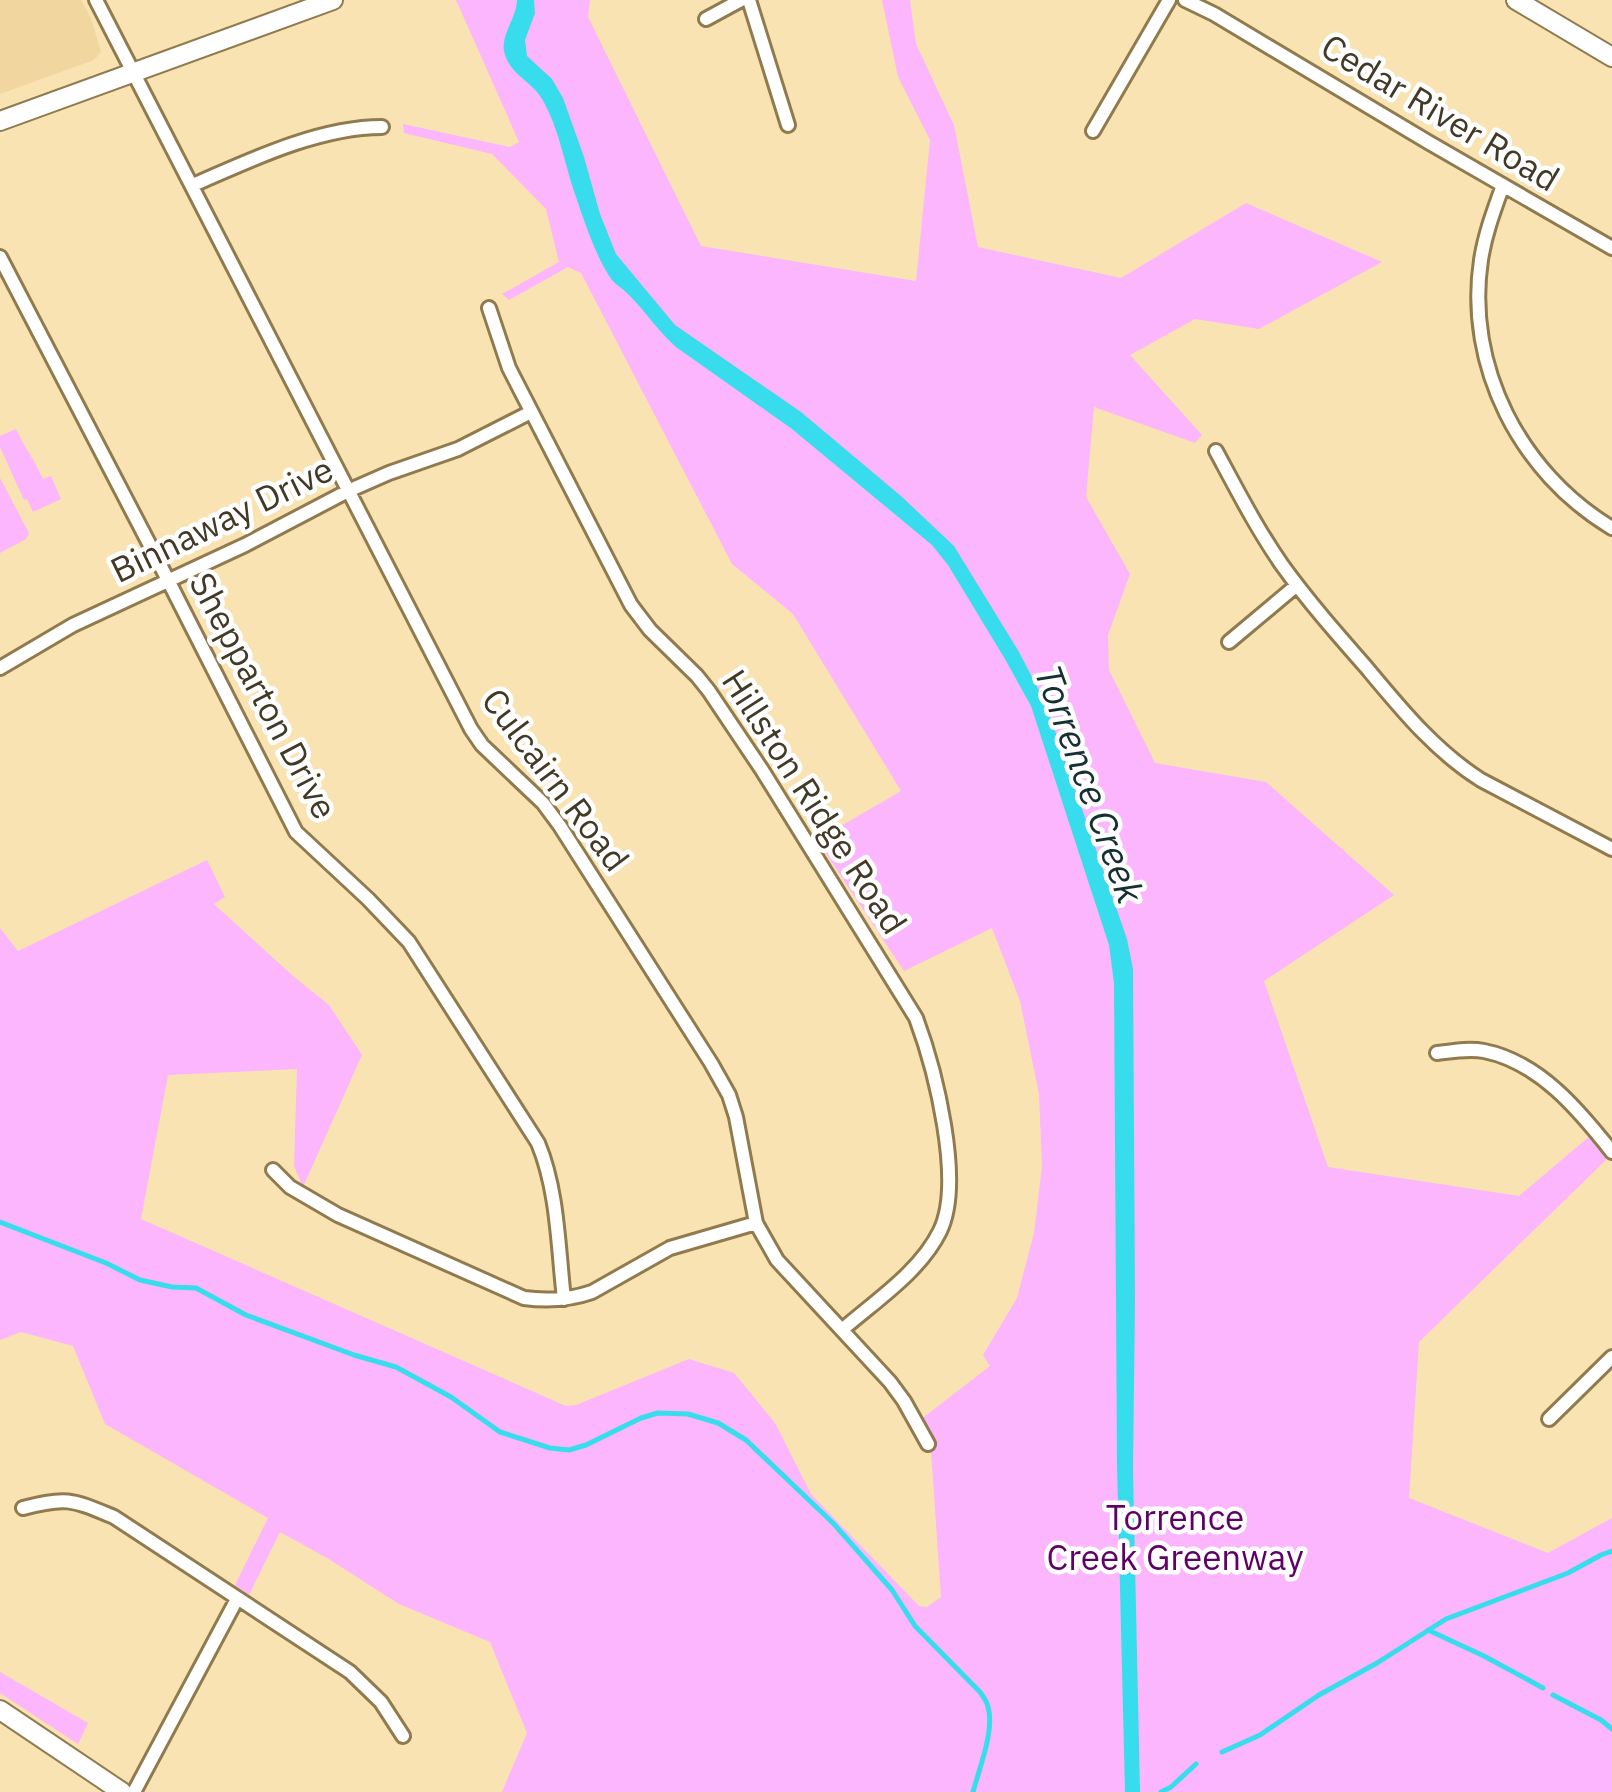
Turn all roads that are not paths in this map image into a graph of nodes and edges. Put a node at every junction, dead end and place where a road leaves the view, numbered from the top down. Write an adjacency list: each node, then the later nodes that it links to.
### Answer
1 (96, 0): 9 (street, Culcairn Road)
2 (333, 0): 9 (main road)
3 (745, 0): 7 (street); 11 (street)
4 (1170, 0): 13 (street)
5 (1185, 0): 15 (street, Cedar River Road)
6 (1516, 0): 8 (main road)
7 (706, 19)
8 (1612, 57)
9 (132, 71): 10 (main road); 14 (street, Culcairn Road)
10 (0, 120)
11 (788, 125)
12 (382, 127): 14 (street)
13 (1093, 131)
14 (193, 186): 21 (street, Culcairn Road)
15 (1503, 186): 16 (street, Cedar River Road); 22 (street)
16 (1612, 248)
17 (0, 257): 23 (street, Shepparton Drive)
18 (489, 308): 19 (street, Hillston Ridge Road)
19 (531, 412): 21 (street, Binnaway Drive); 33 (street, Hillston Ridge Road)
20 (1216, 452): 24 (street)
21 (348, 492): 23 (street, Binnaway Drive); 31 (street, Culcairn Road)
22 (1612, 528)
23 (169, 582): 26 (street, Binnaway Drive); 32 (street, Shepparton Drive)
24 (1297, 585): 25 (street); 27 (street)
25 (1229, 642)
26 (0, 668)
27 (1612, 849)
28 (1437, 1053): 29 (street)
29 (1612, 1152)
30 (273, 1170): 32 (street)
31 (756, 1223): 32 (street); 33 (street, Culcairn Road)
32 (564, 1298)
33 (842, 1330): 36 (street, Culcairn Road)
34 (1612, 1357): 35 (street)
35 (1549, 1419)
36 (928, 1444)
37 (23, 1508): 38 (street)
38 (237, 1598): 40 (street); 42 (street)
39 (0, 1710): 41 (main road)
40 (403, 1736)
41 (122, 1792)
42 (134, 1792)

